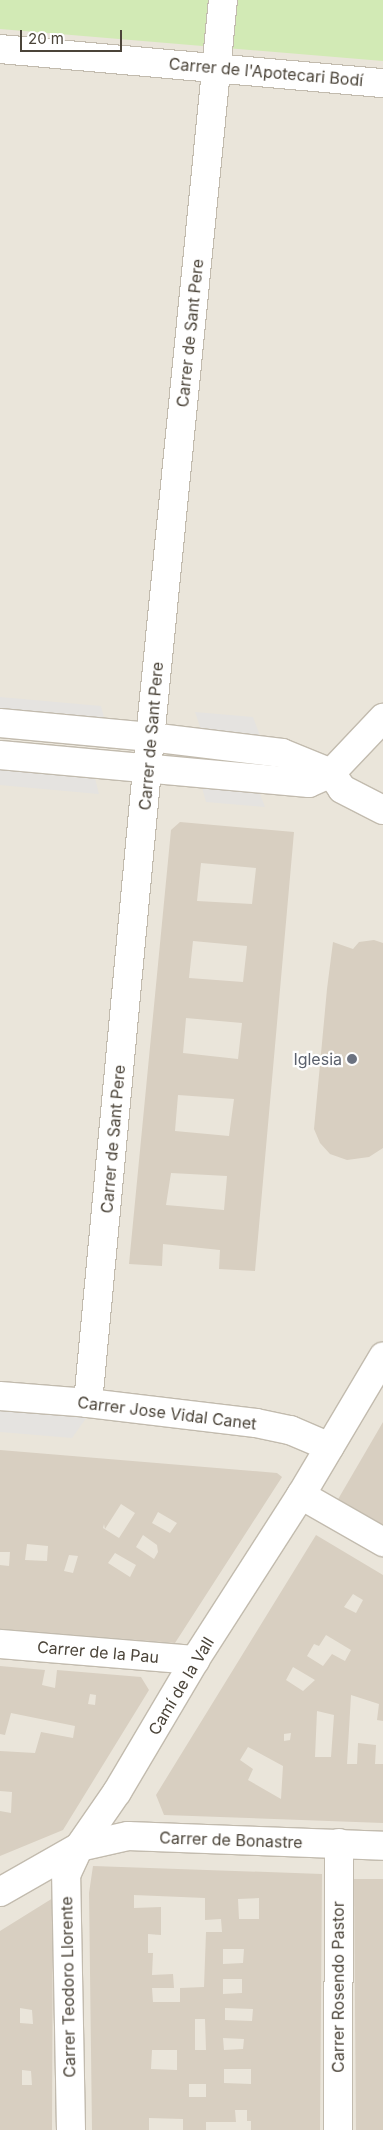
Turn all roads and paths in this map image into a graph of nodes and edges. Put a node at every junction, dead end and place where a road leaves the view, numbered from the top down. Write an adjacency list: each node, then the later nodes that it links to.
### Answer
1 (223, 0): 3 (street, Carrer de Sant Pere)
2 (0, 49): 3 (street, Carrer de l'Apotecari Bodí)
3 (216, 68): 4 (street, Carrer de l'Apotecari Bodí); 7 (street, Carrer de Sant Pere)
4 (383, 83)
5 (383, 718): 10 (street)
6 (0, 723): 7 (street)
7 (150, 737): 9 (street, Carrer de Sant Pere); 10 (street)
8 (0, 755): 9 (street)
9 (147, 769): 10 (street); 14 (street, Carrer de Sant Pere)
10 (331, 774): 11 (street)
11 (383, 810)
12 (383, 1358): 15 (street, Camí de la Vall)
13 (0, 1396): 14 (street, Carrer Jose Vidal Canet)
14 (88, 1404): 15 (street, Carrer Jose Vidal Canet)
15 (330, 1447): 16 (street, Camí de la Vall)
16 (301, 1495): 17 (street); 19 (street, Camí de la Vall)
17 (383, 1542)
18 (0, 1644): 19 (street, Carrer de la Pau)
19 (195, 1660): 22 (street, Camí de la Vall)
20 (339, 1843): 21 (street, Carrer de Bonastre); 22 (street, Carrer de Bonastre); 25 (street, Carrer Rosendo Pastor)
21 (383, 1846)
22 (79, 1847): 23 (street, Camí de la Vall); 24 (street, Carrer Teodoro Llorente)
23 (0, 1892)
24 (71, 2130)
25 (338, 2130)

